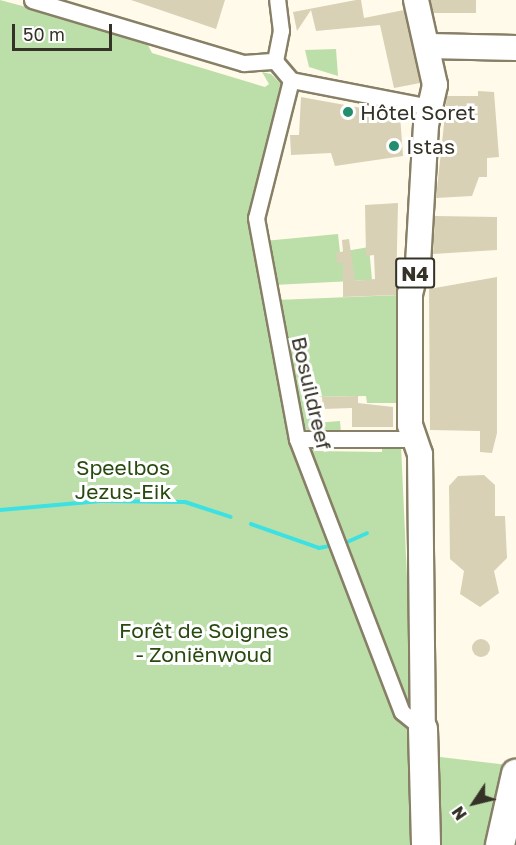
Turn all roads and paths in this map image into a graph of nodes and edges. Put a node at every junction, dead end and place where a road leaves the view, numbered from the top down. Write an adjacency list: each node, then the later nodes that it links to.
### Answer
1 (32, 0): 6 (street)
2 (277, 0): 6 (street)
3 (416, 0): 4 (main road, N4)
4 (429, 46): 5 (main road); 8 (main road, N4)
5 (516, 48)
6 (275, 61): 7 (street)
7 (291, 80): 8 (street); 9 (street, Bosuildreef)
8 (430, 108): 10 (main road, N4)
9 (297, 439): 10 (street); 11 (street, Bosuildreef)
10 (414, 439): 11 (main road, N4)
11 (417, 724): 13 (highway, N4)
12 (516, 774): 14 (highway)
13 (426, 845)
14 (500, 845)

